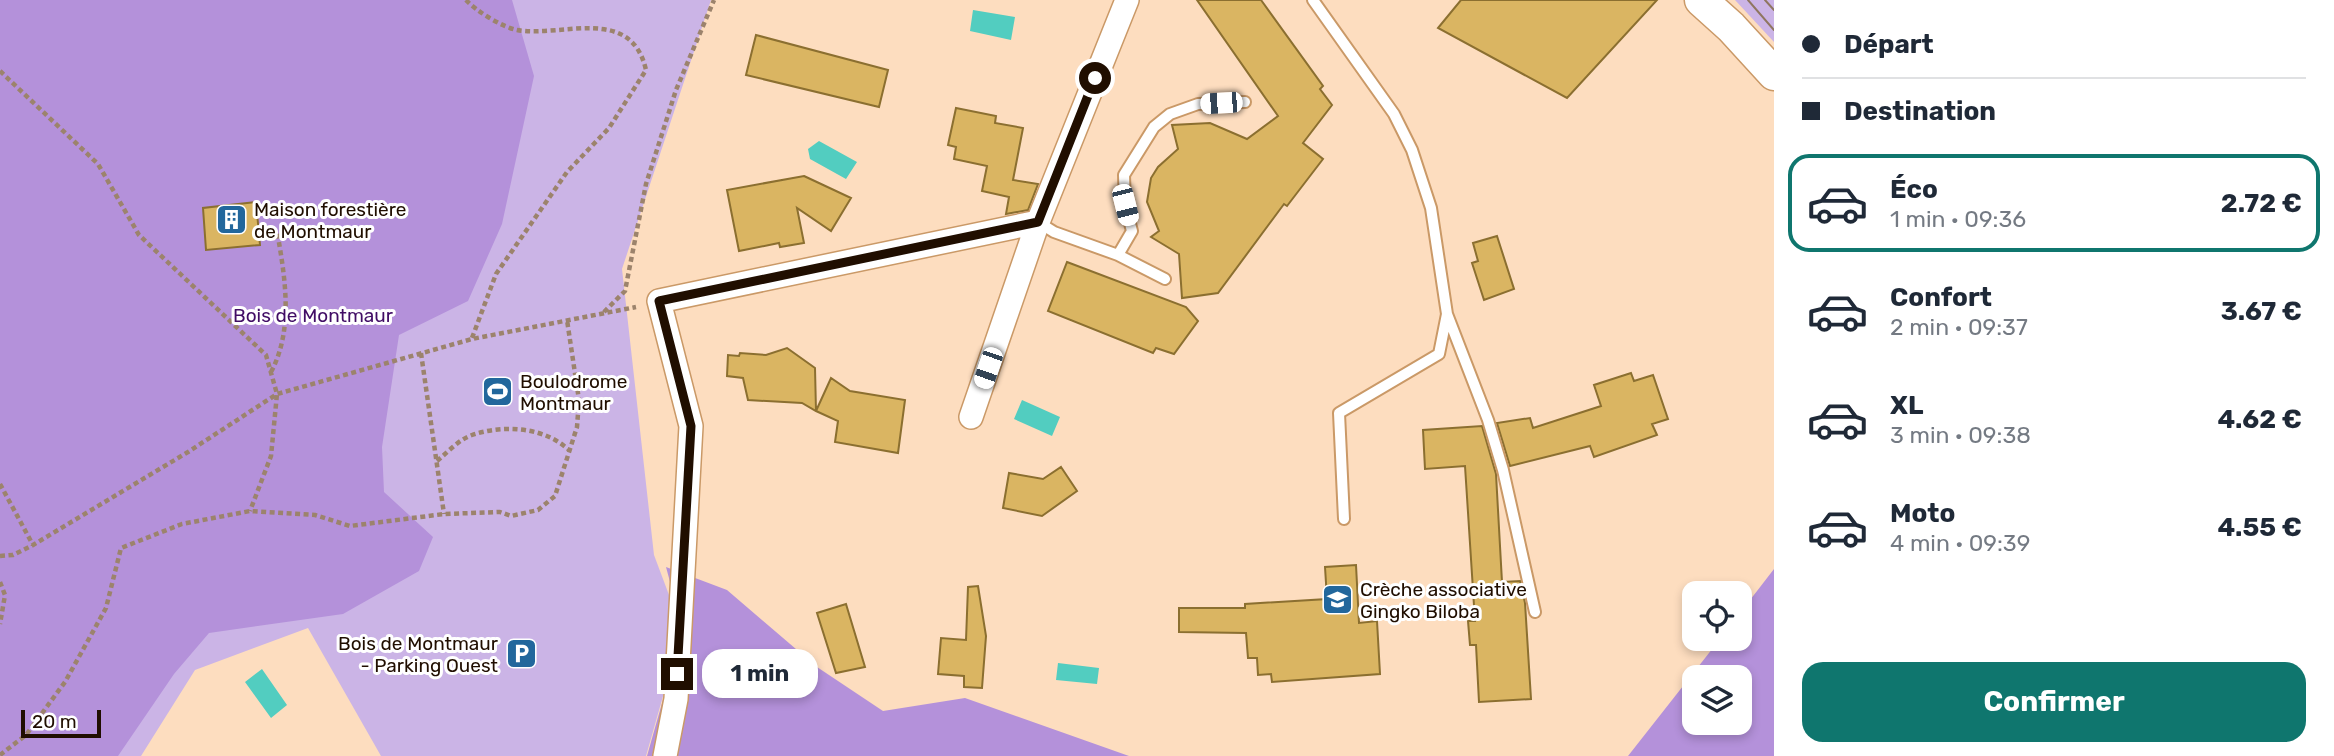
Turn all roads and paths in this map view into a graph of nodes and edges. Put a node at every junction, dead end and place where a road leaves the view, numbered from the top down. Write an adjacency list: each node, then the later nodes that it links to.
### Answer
1 (466, 0): 17 (path)
2 (714, 0): 14 (path)
3 (1128, 0): 9 (street)
4 (1312, 0): 15 (lane)
5 (1701, 0): 7 (main road)
6 (0, 71): 19 (path)
7 (1774, 74)
8 (1245, 102): 11 (lane)
9 (1038, 222): 11 (lane); 13 (street); 21 (street)
10 (277, 231): 19 (path)
11 (1118, 255): 12 (lane)
12 (1164, 279)
13 (659, 301): 14 (path); 34 (street)
14 (603, 313): 16 (path)
15 (1447, 314): 27 (lane); 31 (lane)
16 (567, 320): 17 (path); 22 (path)
17 (472, 339): 18 (path)
18 (421, 353): 20 (path); 23 (path)
19 (271, 373): 20 (path)
20 (277, 394): 25 (path); 28 (path)
21 (971, 417)
22 (570, 451): 23 (path); 26 (path)
23 (437, 462): 26 (path)
24 (0, 484): 28 (path)
25 (250, 511): 26 (path); 33 (path)
26 (444, 514)
27 (1344, 519)
28 (33, 545): 29 (path)
29 (0, 556)
30 (0, 582): 32 (path)
31 (1535, 612)
32 (0, 624)
33 (0, 755)
34 (665, 756)

